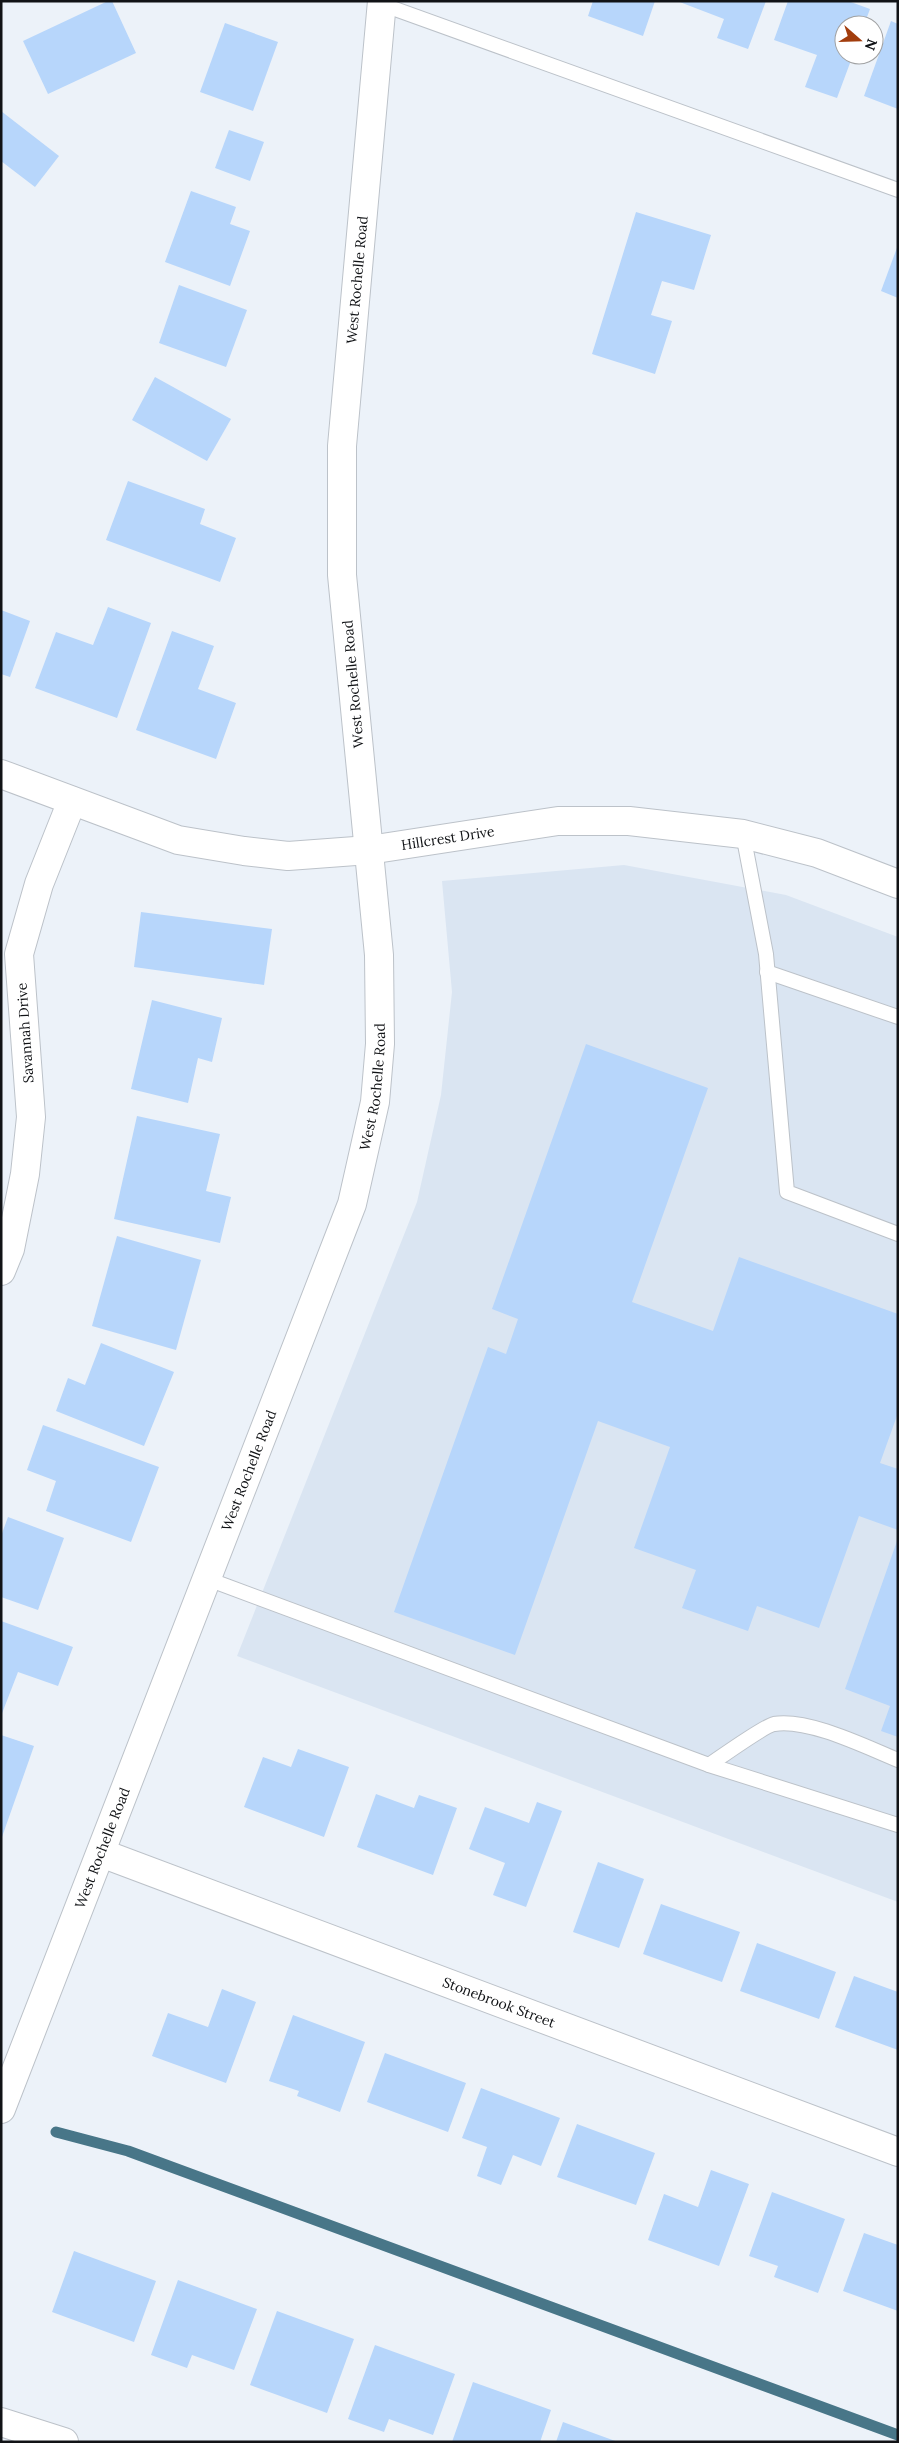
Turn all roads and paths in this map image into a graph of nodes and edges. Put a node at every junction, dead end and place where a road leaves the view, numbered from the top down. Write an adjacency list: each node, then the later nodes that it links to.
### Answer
1 (382, 3): 2 (lane); 6 (street, West Rochelle Road)
2 (898, 190)
3 (1, 774): 4 (street, Hillcrest Drive)
4 (72, 801): 6 (street, Hillcrest Drive); 11 (street, Savannah Drive)
5 (743, 834): 6 (street, Hillcrest Drive); 7 (street, Hillcrest Drive); 8 (lane)
6 (369, 850): 12 (street, West Rochelle Road)
7 (898, 884)
8 (767, 972): 9 (lane); 10 (lane)
9 (898, 1017)
10 (898, 1234)
11 (1, 1271)
12 (205, 1578): 14 (lane); 16 (street, West Rochelle Road)
13 (898, 1760): 14 (lane)
14 (709, 1765): 15 (lane)
15 (898, 1825)
16 (101, 1853): 17 (street, West Rochelle Road); 18 (street, Stonebrook Street)
17 (1, 2110)
18 (898, 2152)
19 (1, 2422): 20 (street)
20 (64, 2442)

